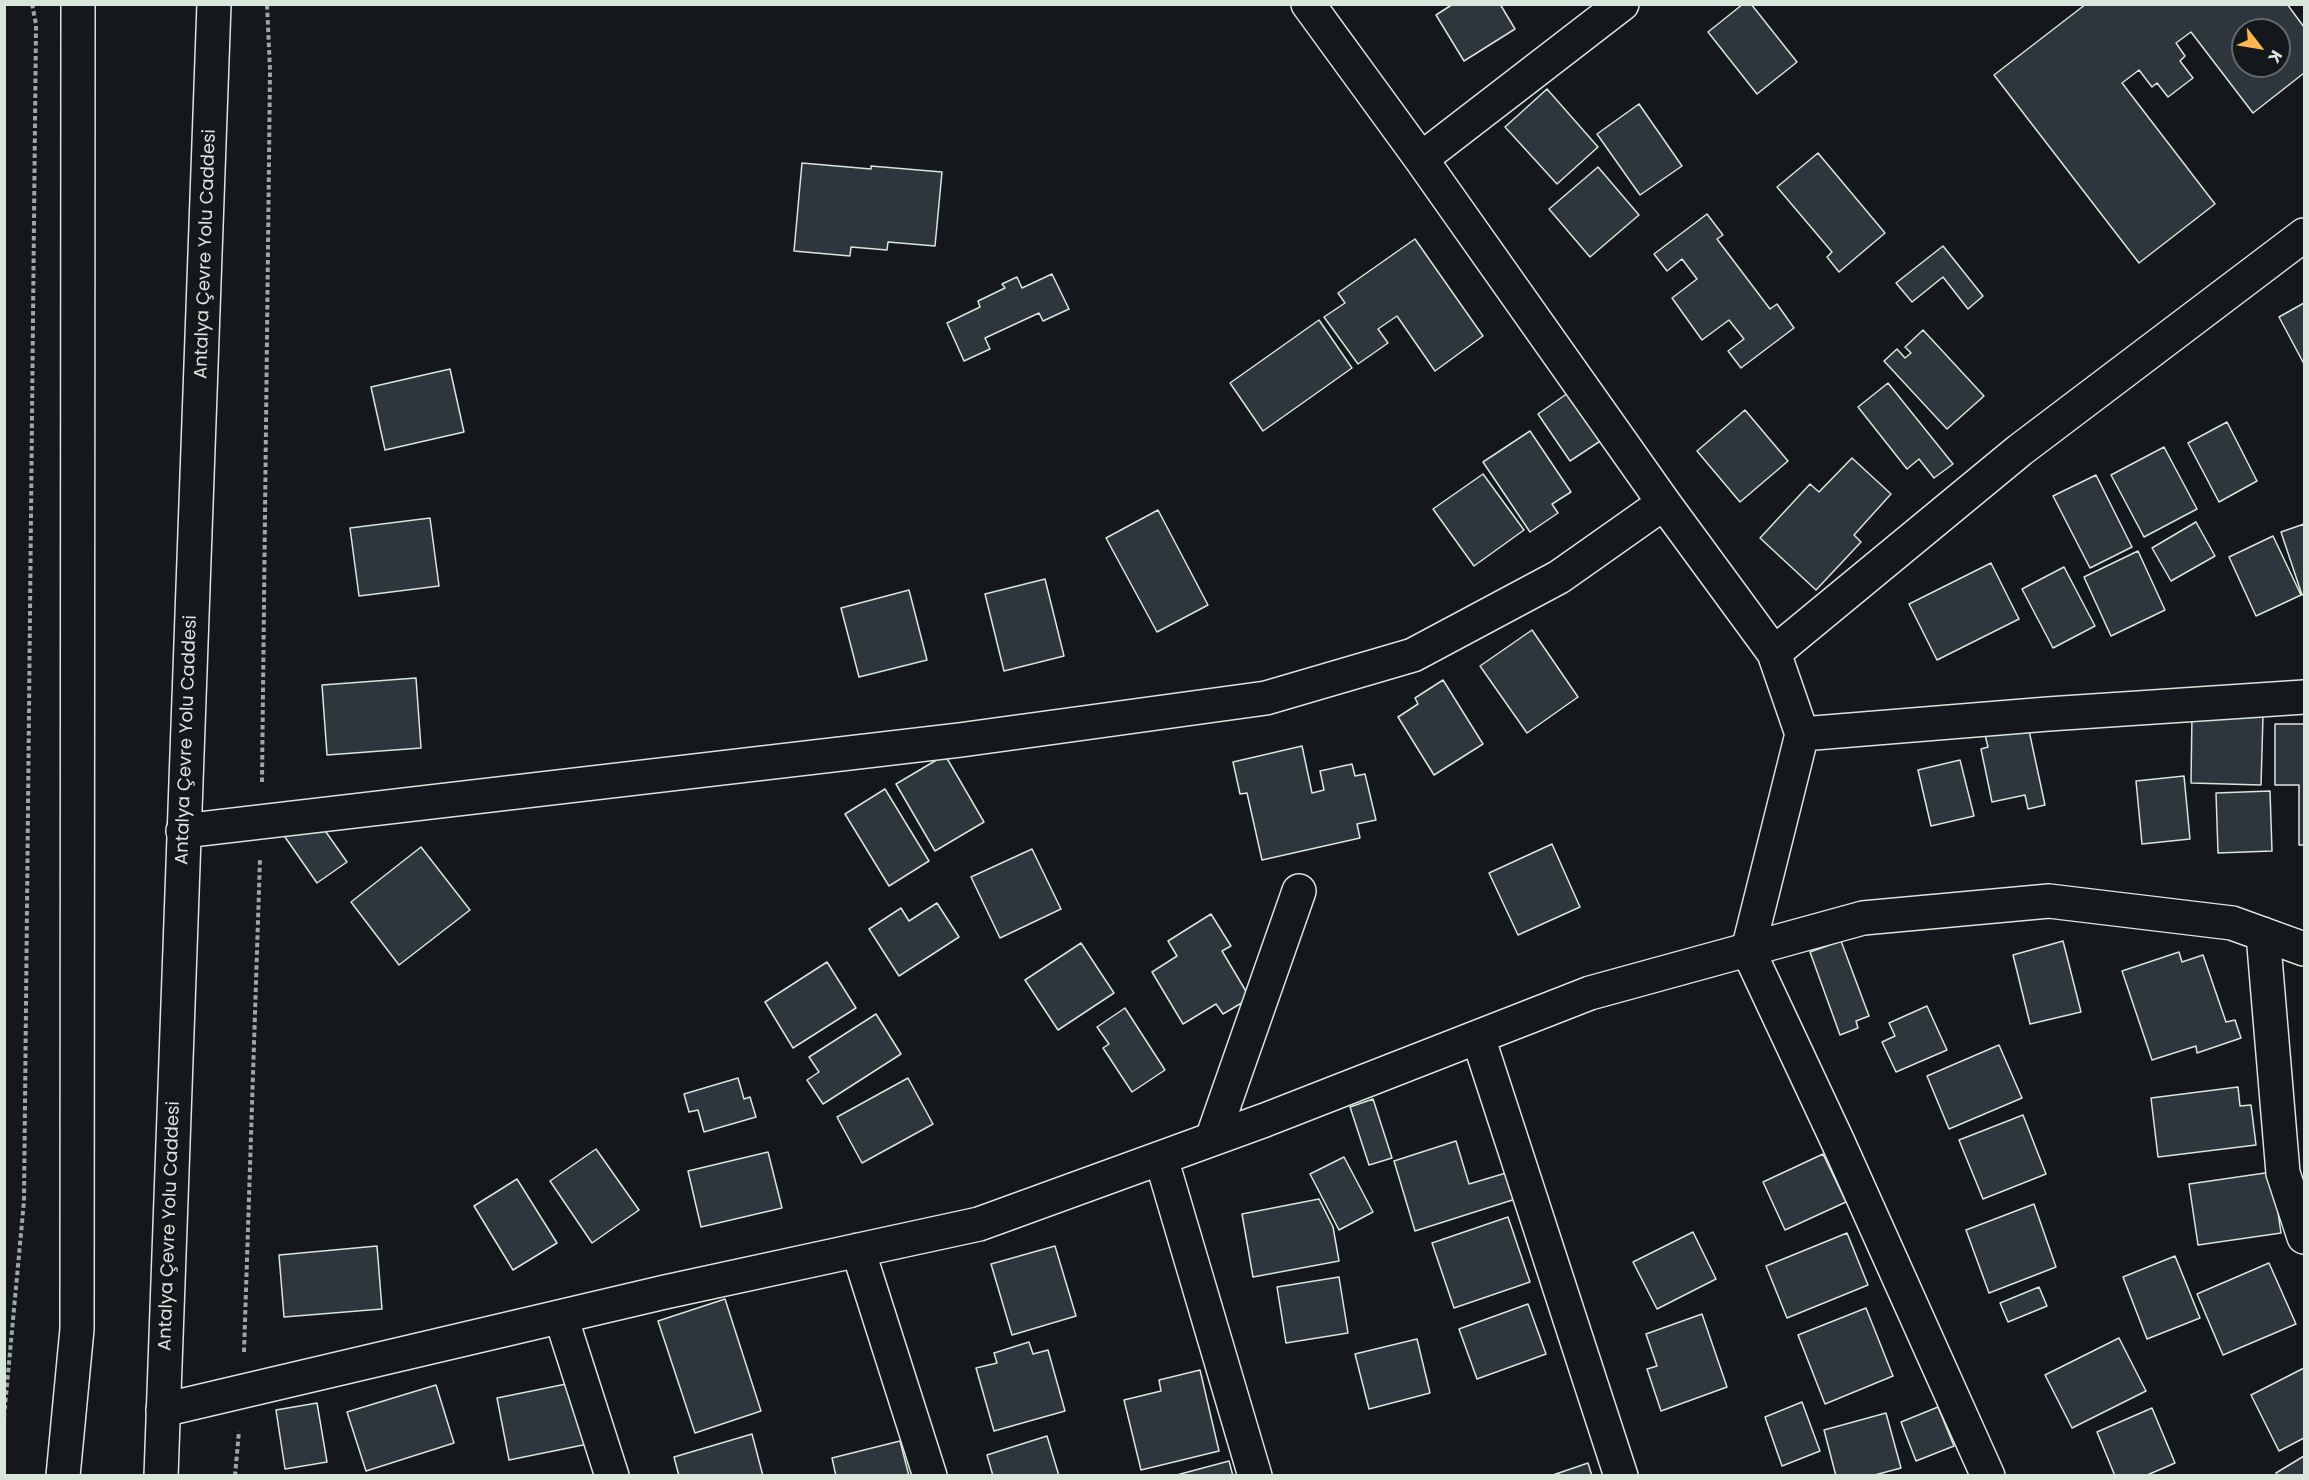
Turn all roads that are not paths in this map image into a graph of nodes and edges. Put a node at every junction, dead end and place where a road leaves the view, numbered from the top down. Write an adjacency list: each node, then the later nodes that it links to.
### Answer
1 (78, 4): 23 (main road)
2 (214, 4): 11 (main road, Antalya Çevre Yolu Caddesi)
3 (1308, 4): 5 (main road)
4 (1622, 4): 5 (main road)
5 (1420, 159): 7 (main road)
6 (2304, 235): 8 (main road)
7 (1664, 503): 8 (main road); 11 (main road)
8 (1774, 653): 10 (main road)
9 (2304, 697): 10 (main road)
10 (1802, 734): 15 (main road)
11 (183, 831): 22 (main road, Antalya Çevre Yolu Caddesi)
12 (1299, 891): 17 (main road)
13 (2263, 934): 14 (main road); 15 (main road); 19 (main road)
14 (2304, 949)
15 (1748, 950): 16 (main road); 29 (main road)
16 (1478, 1037): 17 (main road); 28 (main road)
17 (1212, 1139): 18 (main road)
18 (1161, 1158): 20 (main road); 27 (main road)
19 (2304, 1237)
20 (858, 1251): 21 (main road); 26 (main road)
21 (561, 1317): 22 (main road); 25 (main road)
22 (163, 1410): 24 (main road, Antalya Çevre Yolu Caddesi)
23 (63, 1476)
24 (161, 1476)
25 (612, 1476)
26 (930, 1476)
27 (1255, 1476)
28 (1621, 1476)
29 (1988, 1476)

